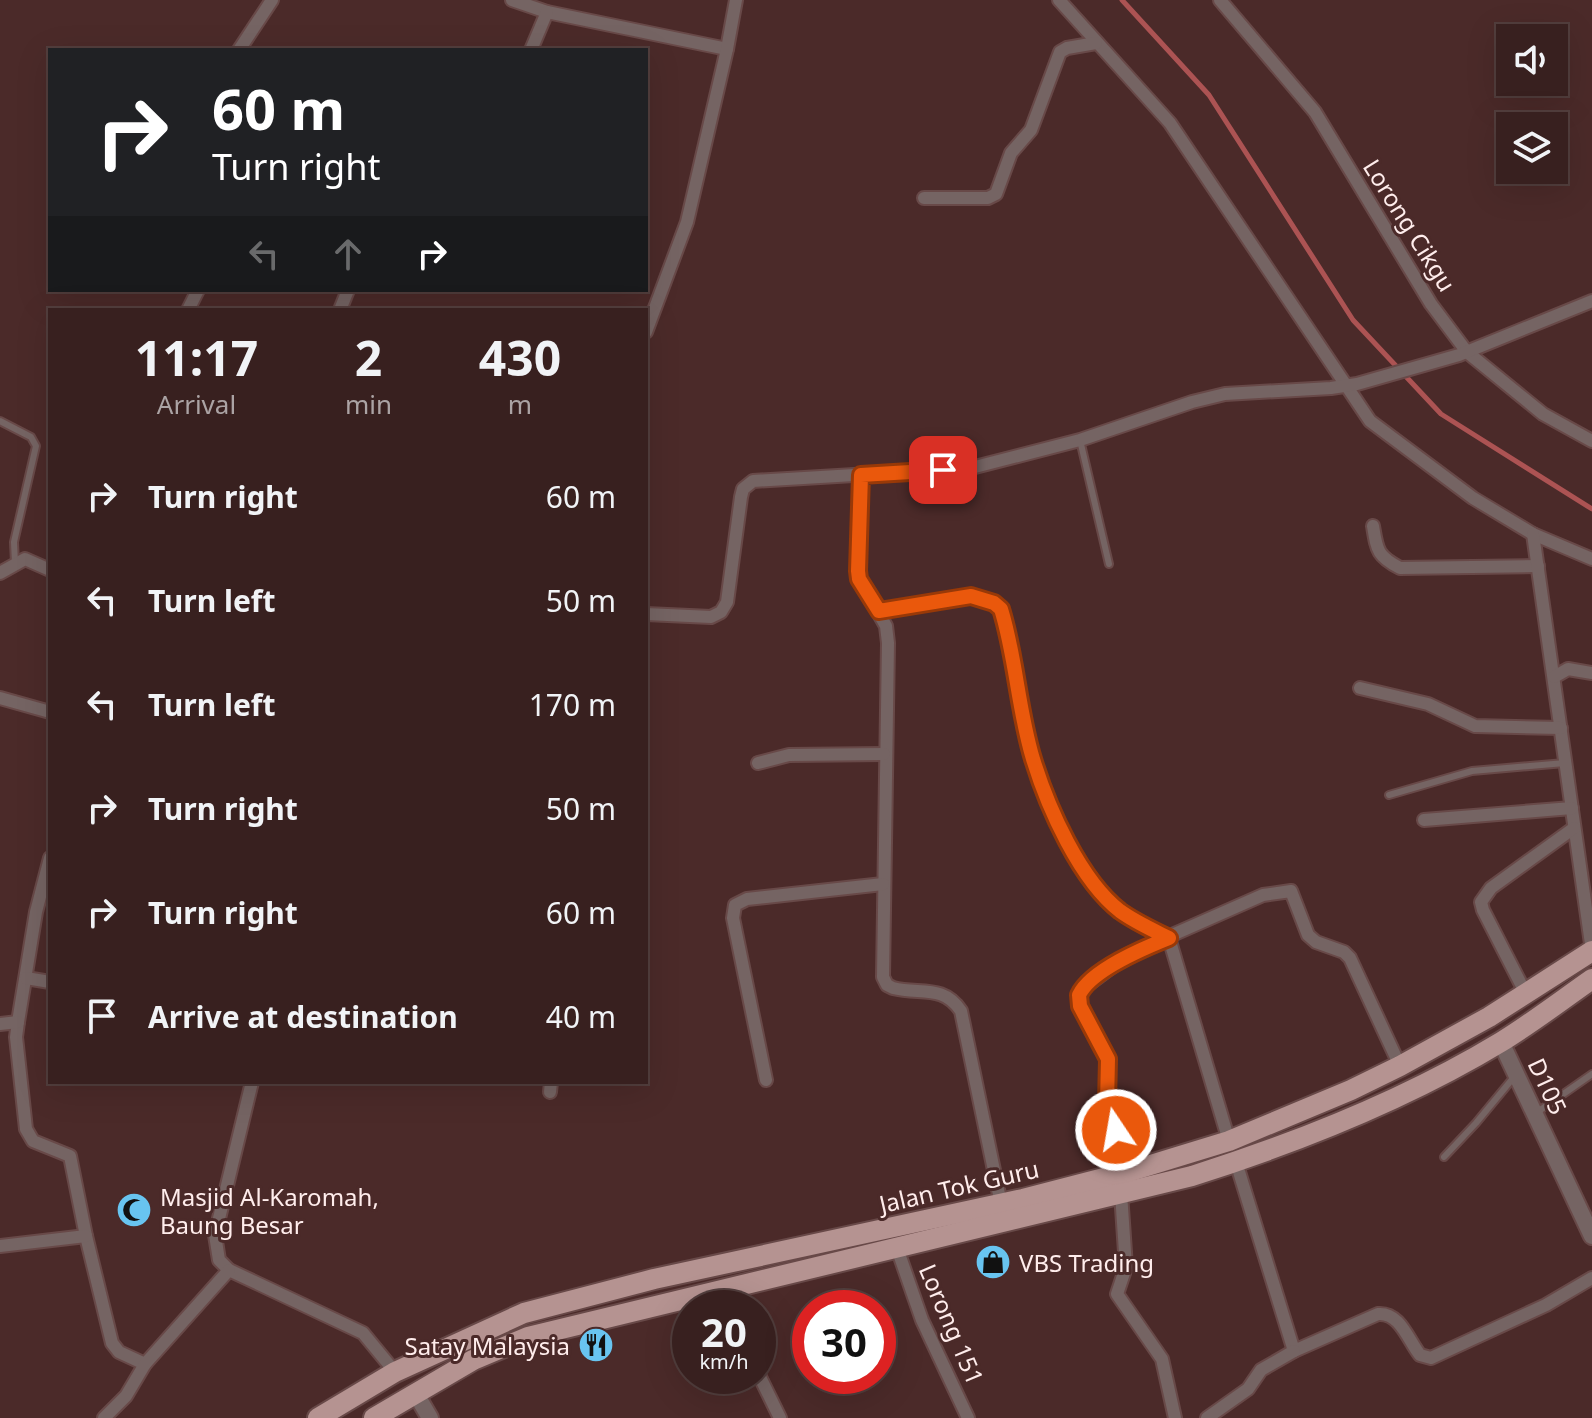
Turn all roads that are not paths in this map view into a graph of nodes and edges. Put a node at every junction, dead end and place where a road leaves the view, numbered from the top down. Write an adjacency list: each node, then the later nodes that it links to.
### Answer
1 (272, 0): 8 (street)
2 (512, 0): 6 (street)
3 (736, 0): 10 (street)
4 (1059, 0): 7 (street)
5 (1220, 0): 14 (street, Lorong Cikgu)
6 (547, 12): 9 (street); 10 (street)
7 (1096, 43): 11 (street); 15 (street)
8 (240, 48)
9 (532, 48)
10 (727, 49): 13 (street)
11 (924, 198)
12 (1592, 301): 14 (street)
13 (648, 327)
14 (1463, 353): 15 (street); 18 (street, Lorong Cikgu)
15 (1352, 385): 17 (street); 21 (street)
16 (0, 421): 23 (lane)
17 (1080, 440): 19 (street); 24 (lane)
18 (1592, 441)
19 (861, 475): 28 (street); 29 (street)
20 (1373, 526): 25 (street)
21 (1533, 534): 22 (street); 25 (street)
22 (1592, 559)
23 (15, 563): 26 (street); 27 (street)
24 (1109, 564)
25 (1538, 566): 31 (street)
26 (48, 569)
27 (0, 573)
28 (879, 611): 36 (street); 45 (street)
29 (648, 614)
30 (1592, 673): 31 (street)
31 (1554, 677): 35 (street)
32 (1360, 688): 35 (street)
33 (0, 698): 34 (street)
34 (48, 711)
35 (1561, 728): 38 (street)
36 (884, 754): 37 (street); 44 (street)
37 (758, 763)
38 (1565, 763): 39 (lane); 40 (street)
39 (1389, 795)
40 (1572, 808): 41 (street); 42 (street)
41 (1424, 820)
42 (1574, 828): 46 (street); 50 (street)
43 (48, 866): 47 (street)
44 (883, 884): 57 (street); 65 (street)
45 (1169, 938): 54 (street); 60 (street); 63 (street)
46 (1592, 951): 50 (main road, Jalan Tok Guru)
47 (26, 978): 49 (street); 51 (street)
48 (1591, 981): 53 (main road, Jalan Tok Guru)
49 (48, 982)
50 (1525, 992): 54 (main road, Jalan Tok Guru)
51 (18, 1022): 52 (street); 67 (street)
52 (0, 1024)
53 (1501, 1042): 55 (street, D105); 62 (main road, Jalan Tok Guru)
54 (1400, 1066): 60 (main road, Jalan Tok Guru)
55 (1516, 1074): 59 (street, D105); 61 (lane)
56 (1592, 1074): 59 (lane)
57 (766, 1080)
58 (252, 1084): 71 (street)
59 (1535, 1114): 66 (street, D105)
60 (1229, 1141): 63 (main road, Jalan Tok Guru)
61 (1444, 1157)
62 (1236, 1162): 64 (main road, Jalan Tok Guru); 75 (street)
63 (1131, 1171): 65 (main road, Jalan Tok Guru)
64 (1121, 1193): 70 (main road, Jalan Tok Guru); 86 (street)
65 (1001, 1204): 77 (main road, Jalan Tok Guru)
66 (1586, 1207): 68 (street, D105)
67 (86, 1236): 69 (street); 76 (street)
68 (1592, 1236)
69 (0, 1246)
70 (897, 1248): 73 (main road, Jalan Tok Guru); 85 (street, Lorong 151)
71 (229, 1270): 76 (street); 77 (street)
72 (1592, 1278): 75 (street)
73 (753, 1290)
74 (672, 1309): 78 (main road, Jalan Tok Guru)
75 (1294, 1351): 87 (street)
76 (145, 1364): 80 (street)
77 (395, 1372): 81 (main road, Jalan Tok Guru)
78 (416, 1394): 82 (main road, Jalan Tok Guru); 83 (street)
79 (768, 1394): 84 (street)
80 (104, 1418)
81 (318, 1418)
82 (374, 1418)
83 (430, 1418)
84 (780, 1418)
85 (968, 1418)
86 (1175, 1418)
87 (1207, 1418)

